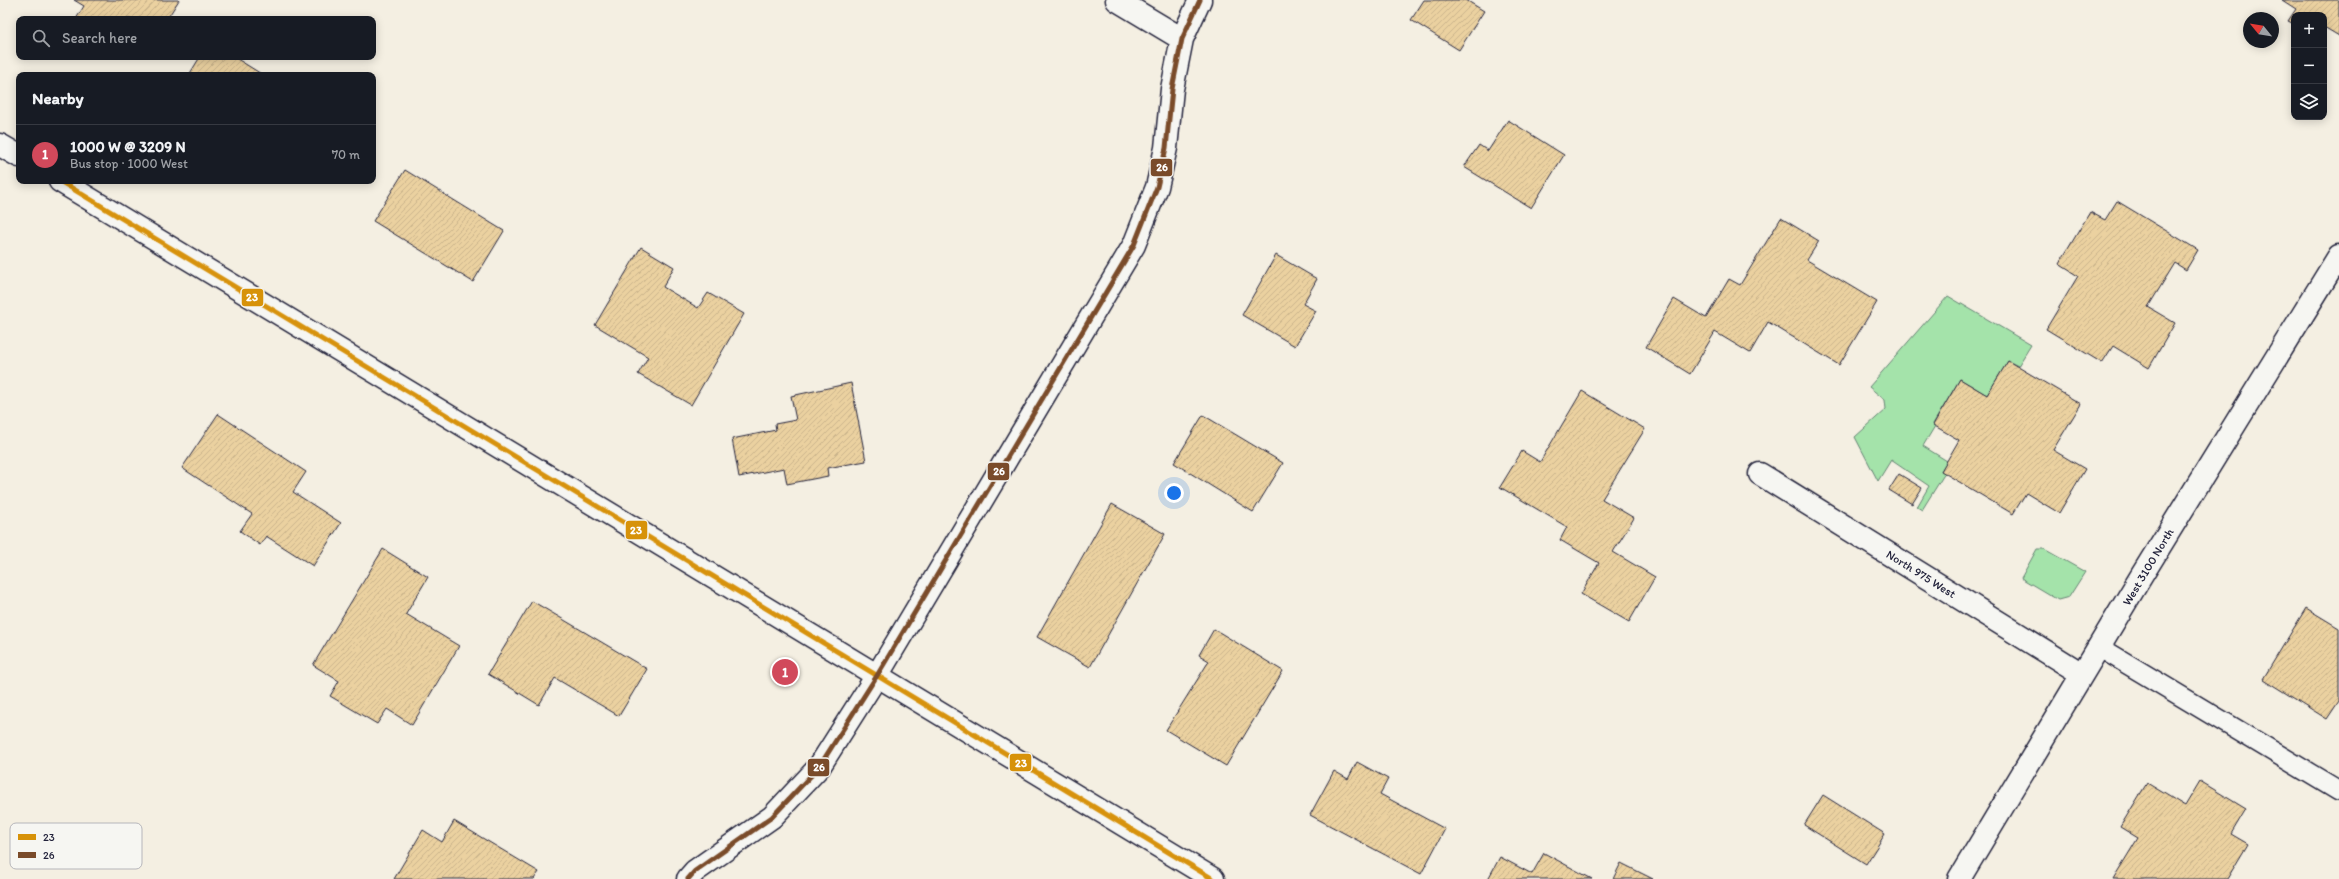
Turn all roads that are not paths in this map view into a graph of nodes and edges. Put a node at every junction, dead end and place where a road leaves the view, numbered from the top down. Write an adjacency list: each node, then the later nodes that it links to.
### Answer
1 (1117, 0): 3 (street)
2 (1200, 0): 3 (street)
3 (1182, 39): 10 (street)
4 (0, 145): 5 (street)
5 (16, 154)
6 (65, 184): 10 (street)
7 (2339, 256): 9 (street, West 3100 North)
8 (1760, 474): 11 (street, North 975 West)
9 (2099, 647): 11 (street, West 3100 North); 12 (lane)
10 (878, 674): 13 (street); 14 (street)
11 (2082, 674): 15 (street, West 3100 North)
12 (2339, 792)
13 (688, 879)
14 (1213, 879)
15 (1959, 879)

